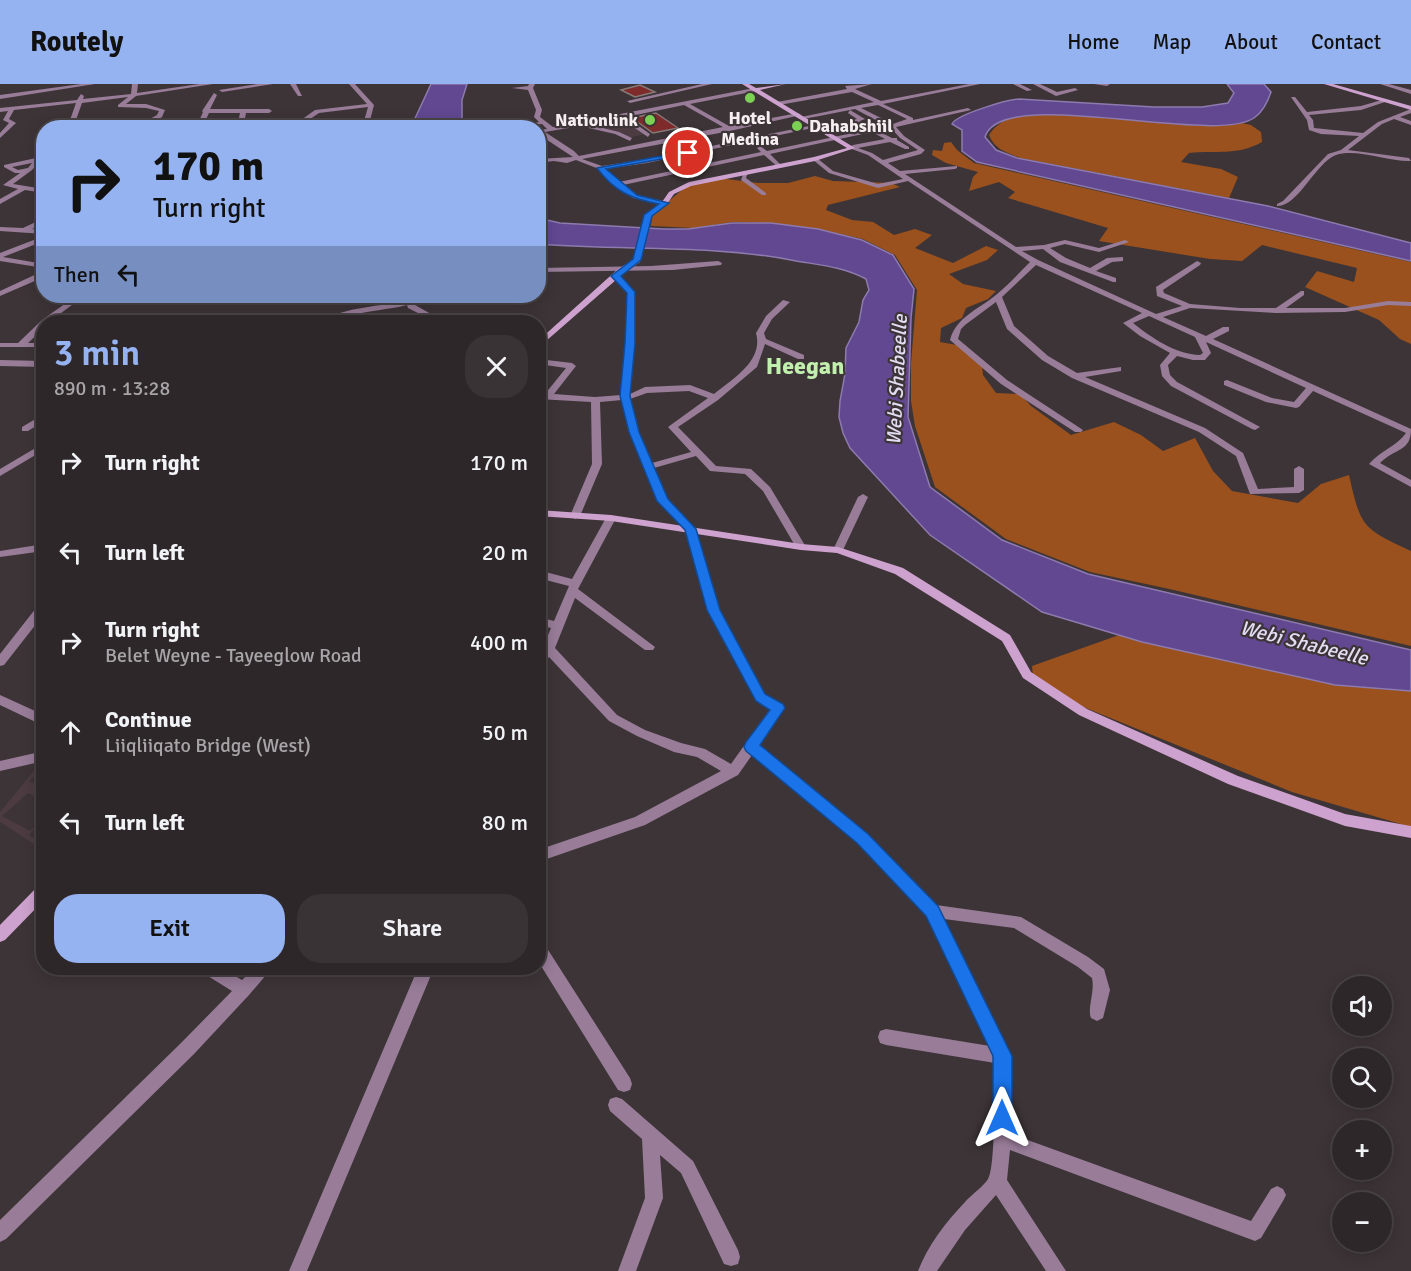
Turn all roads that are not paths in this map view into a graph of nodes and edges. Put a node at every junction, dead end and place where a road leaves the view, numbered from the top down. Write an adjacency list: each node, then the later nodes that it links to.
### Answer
1 (135, 84): 32 (street)
2 (211, 84): 21 (street)
3 (270, 84): 24 (street)
4 (293, 84): 33 (street)
5 (352, 84): 44 (street)
6 (709, 84): 38 (street)
7 (745, 84): 27 (main road)
8 (783, 84): 27 (main road)
9 (841, 84): 26 (street)
10 (868, 84): 26 (street)
11 (933, 84): 28 (street)
12 (976, 84): 28 (street)
13 (1016, 84): 29 (street)
14 (1036, 84): 30 (street)
15 (1097, 84): 16 (street)
16 (1107, 84)
17 (1327, 84): 39 (main road)
18 (1383, 84): 22 (street)
19 (1403, 84): 22 (street)
20 (88, 85): 35 (street); 40 (street)
21 (194, 85): 32 (street)
22 (1396, 85): 31 (street)
23 (531, 86): 25 (street); 66 (street)
24 (221, 87)
25 (515, 88)
26 (851, 89): 36 (street); 42 (street)
27 (754, 90): 41 (street); 42 (main road)
28 (945, 90): 43 (street)
29 (1029, 90)
30 (1075, 90)
31 (1411, 92)
32 (134, 95): 40 (street); 61 (street)
33 (300, 95)
34 (214, 96): 51 (street)
35 (0, 97)
36 (870, 98): 43 (street); 57 (street)
37 (1293, 98): 56 (street)
38 (630, 101)
39 (1385, 101): 50 (main road); 56 (street)
40 (79, 102): 47 (street); 60 (street)
41 (684, 103): 58 (street); 68 (street)
42 (779, 103): 45 (main road)
43 (881, 104): 46 (street); 73 (street)
44 (371, 105): 64 (street); 65 (street)
45 (788, 108): 54 (street); 57 (main road)
46 (857, 108): 49 (street); 76 (street)
47 (12, 109): 48 (street); 69 (street)
48 (0, 110)
49 (846, 110): 57 (street); 81 (street)
50 (1411, 110): 59 (street)
51 (205, 111): 52 (street); 62 (street)
52 (243, 111): 53 (street); 63 (street)
53 (269, 111)
54 (776, 111)
55 (968, 111): 73 (street)
56 (1305, 114): 85 (street)
57 (799, 115): 75 (main road); 77 (street)
58 (621, 116): 72 (street); 84 (street)
59 (1396, 118): 70 (street); 85 (street)
60 (73, 120)
61 (152, 120)
62 (202, 120)
63 (243, 120)
64 (304, 120)
65 (367, 120)
66 (539, 120)
67 (730, 120): 68 (street)
68 (718, 122): 77 (street); 79 (street)
69 (13, 123): 71 (street); 86 (street)
70 (1411, 123)
71 (0, 124)
72 (580, 124): 80 (street); 90 (street)
73 (903, 124): 76 (street); 78 (street)
74 (546, 126): 80 (street)
75 (819, 126): 89 (main road); 91 (street)
76 (892, 126): 81 (street); 88 (street)
77 (728, 128): 91 (street); 98 (street)
78 (910, 128)
79 (683, 129)
80 (552, 130): 82 (street)
81 (874, 130): 89 (street); 92 (street)
82 (546, 131)
83 (659, 133): 84 (street)
84 (648, 135): 90 (street)
85 (1364, 135): 94 (street)
86 (0, 136)
87 (546, 136): 95 (street)
88 (902, 137): 92 (street); 97 (street)
89 (836, 138): 93 (main road); 96 (street)
90 (630, 139): 95 (street)
91 (749, 140): 96 (street); 107 (street)
92 (892, 140): 93 (street); 97 (street)
93 (852, 148): 99 (main road); 104 (street)
94 (1342, 151): 102 (street); 119 (street)
95 (572, 152): 98 (street)
96 (765, 152): 105 (street); 112 (street)
97 (916, 153): 104 (street)
98 (578, 159): 101 (street); 107 (street)
99 (815, 159): 105 (main road); 111 (street)
100 (36, 160): 108 (street)
101 (546, 160)
102 (1409, 160)
103 (36, 161): 108 (street)
104 (883, 162): 110 (street)
105 (779, 166): 109 (main road)
106 (956, 166): 110 (street)
107 (601, 168): 112 (street)
108 (30, 169): 113 (street)
109 (746, 173): 116 (street); 118 (main road)
110 (900, 173): 111 (street)
111 (910, 179): 127 (street)
112 (619, 184): 118 (street)
113 (3, 185): 114 (street)
114 (26, 188): 115 (street); 117 (street)
115 (36, 190)
116 (764, 194)
117 (0, 202)
118 (665, 203): 136 (main road)
119 (1279, 205)
120 (36, 224): 122 (street)
121 (0, 228): 122 (street)
122 (25, 230): 123 (street)
123 (36, 231)
124 (36, 242): 128 (street)
125 (1125, 242): 126 (street)
126 (1044, 247): 127 (street); 135 (street)
127 (1014, 249): 130 (street)
128 (0, 258): 133 (street)
129 (1120, 259): 135 (street)
130 (1035, 262): 141 (street); 152 (street)
131 (718, 263): 136 (street)
132 (1197, 263): 147 (street)
133 (36, 265)
134 (546, 270): 136 (street)
135 (1092, 270): 138 (street)
136 (618, 273): 155 (main road); 171 (street)
137 (36, 278): 140 (street)
138 (1113, 280)
139 (1301, 293): 148 (street)
140 (0, 294)
141 (998, 297): 167 (street); 178 (street)
142 (786, 302): 157 (street)
143 (71, 303): 149 (street)
144 (393, 303): 150 (street)
145 (412, 303): 151 (street)
146 (1411, 304): 148 (street)
147 (1189, 306): 148 (street); 152 (street)
148 (1275, 311)
149 (55, 315)
150 (348, 315)
151 (428, 315)
152 (1151, 315): 156 (street); 161 (street)
153 (1226, 329): 156 (street)
154 (36, 330): 160 (street)
155 (546, 338)
156 (1203, 338): 161 (street); 169 (street)
157 (762, 340): 162 (street); 173 (street)
158 (0, 345): 160 (street)
159 (36, 345): 160 (street)
160 (19, 346)
161 (1176, 352): 176 (street)
162 (801, 357)
163 (546, 361): 170 (street)
164 (0, 363): 165 (street)
165 (36, 364)
166 (1118, 369): 167 (street)
167 (1075, 376): 184 (street)
168 (1227, 383): 169 (street)
169 (1311, 387): 179 (street)
170 (546, 394)
171 (625, 396): 173 (street); 174 (street); 183 (street)
172 (546, 397): 174 (street)
173 (715, 398): 182 (street)
174 (595, 400): 189 (street)
175 (36, 422): 177 (street)
176 (1255, 427)
177 (25, 429)
178 (1078, 430)
179 (1411, 432): 180 (street)
180 (1407, 448): 186 (street)
181 (36, 451): 185 (street)
182 (697, 453): 183 (street); 192 (street)
183 (650, 466): 191 (street)
184 (1299, 469)
185 (0, 472)
186 (1411, 484)
187 (863, 497): 194 (street)
188 (546, 514): 189 (main road)
189 (575, 516): 190 (main road)
190 (611, 518): 191 (main road); 197 (street)
191 (691, 529): 192 (main road); 207 (street)
192 (801, 547): 194 (main road)
193 (36, 549): 195 (street)
194 (838, 550): 211 (main road)
195 (0, 554)
196 (546, 577): 197 (street)
197 (574, 587): 200 (street); 201 (street)
198 (36, 616): 204 (street)
199 (546, 623): 200 (street)
200 (559, 626): 202 (street)
201 (649, 647)
202 (549, 649): 203 (street); 210 (street)
203 (546, 653)
204 (0, 662)
205 (0, 700): 206 (street)
206 (36, 718)
207 (751, 747): 210 (street); 214 (street)
208 (36, 758): 209 (street)
209 (0, 766)
210 (734, 771): 212 (street)
211 (1411, 832)
212 (546, 853)
213 (36, 898): 215 (main road)
214 (932, 911): 221 (street); 223 (street)
215 (0, 935)
216 (546, 960): 224 (street)
217 (219, 975): 220 (street)
218 (258, 975): 220 (street)
219 (423, 975): 232 (street)
220 (244, 990): 230 (street)
221 (1097, 1013)
222 (886, 1036): 223 (street)
223 (1003, 1056): 227 (street)
224 (624, 1084)
225 (616, 1105): 226 (street)
226 (650, 1136): 231 (street); 233 (street)
227 (1002, 1139): 228 (street); 229 (street)
228 (998, 1182): 234 (street); 235 (street)
229 (1276, 1195)
230 (2, 1228)
231 (731, 1257)
232 (298, 1271)
233 (627, 1271)
234 (927, 1271)
235 (1057, 1271)

